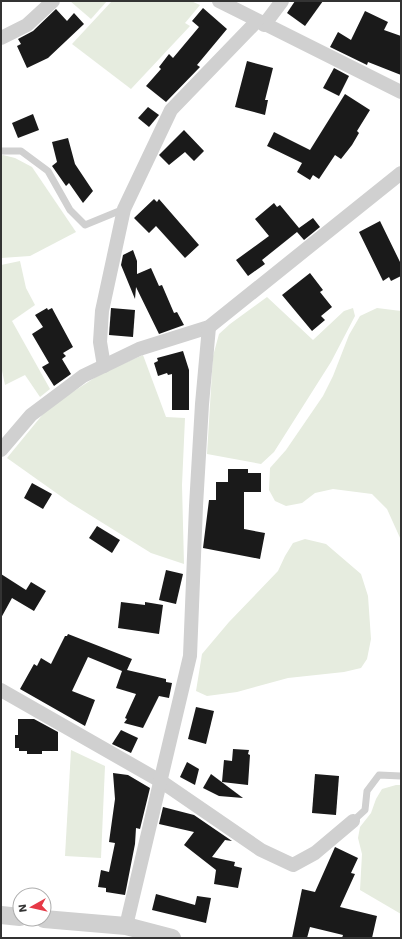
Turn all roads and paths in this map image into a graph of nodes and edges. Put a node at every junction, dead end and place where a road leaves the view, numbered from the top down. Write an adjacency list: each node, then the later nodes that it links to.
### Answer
1 (53, 1): 5 (street)
2 (219, 1): 4 (street)
3 (282, 1): 4 (street)
4 (260, 23): 6 (street); 9 (street)
5 (1, 38)
6 (401, 92)
7 (1, 151): 9 (lane)
8 (401, 173): 10 (street)
9 (124, 209): 11 (street)
10 (209, 327): 11 (street); 15 (street)
11 (104, 366): 12 (street)
12 (1, 450)
13 (1, 690): 15 (street)
14 (401, 776): 16 (lane)
15 (162, 782): 16 (street); 20 (street)
16 (353, 821)
17 (1, 915): 18 (street)
18 (12, 916)
19 (52, 920): 20 (street)
20 (125, 932): 21 (street)
21 (172, 938)

